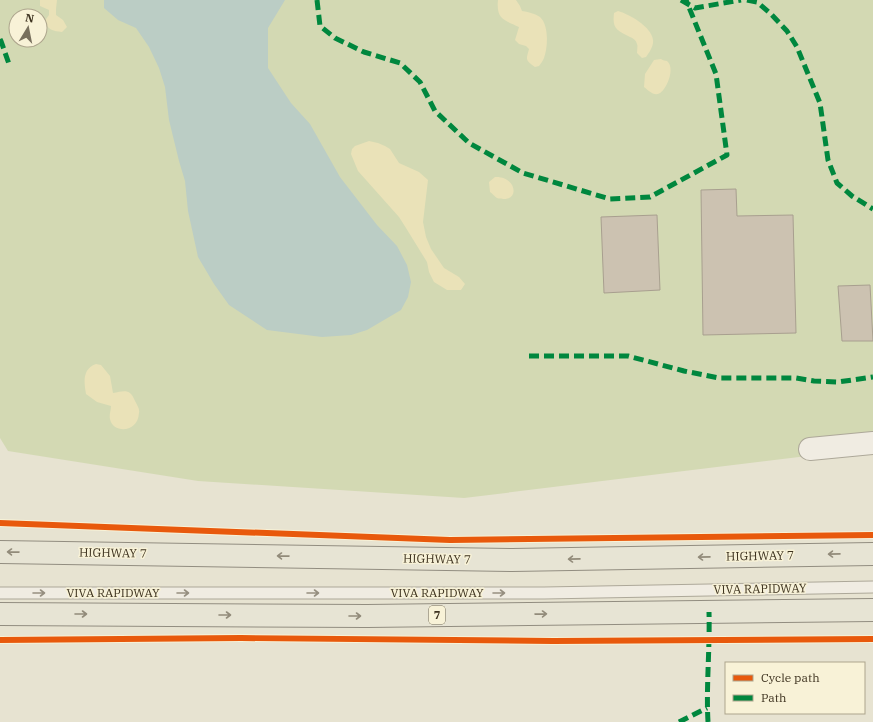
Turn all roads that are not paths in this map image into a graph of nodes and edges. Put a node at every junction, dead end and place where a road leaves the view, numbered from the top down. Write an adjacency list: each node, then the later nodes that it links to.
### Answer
1 (873, 443): 2 (street)
2 (810, 450)
3 (0, 552): 4 (main road, HIGHWAY 7, one-way to 3)
4 (873, 554)
5 (873, 587): 6 (lane, VIVA RAPIDWAY, one-way to 5)
6 (0, 593)
7 (873, 610): 8 (main road, 7, one-way to 7)
8 (0, 614)

